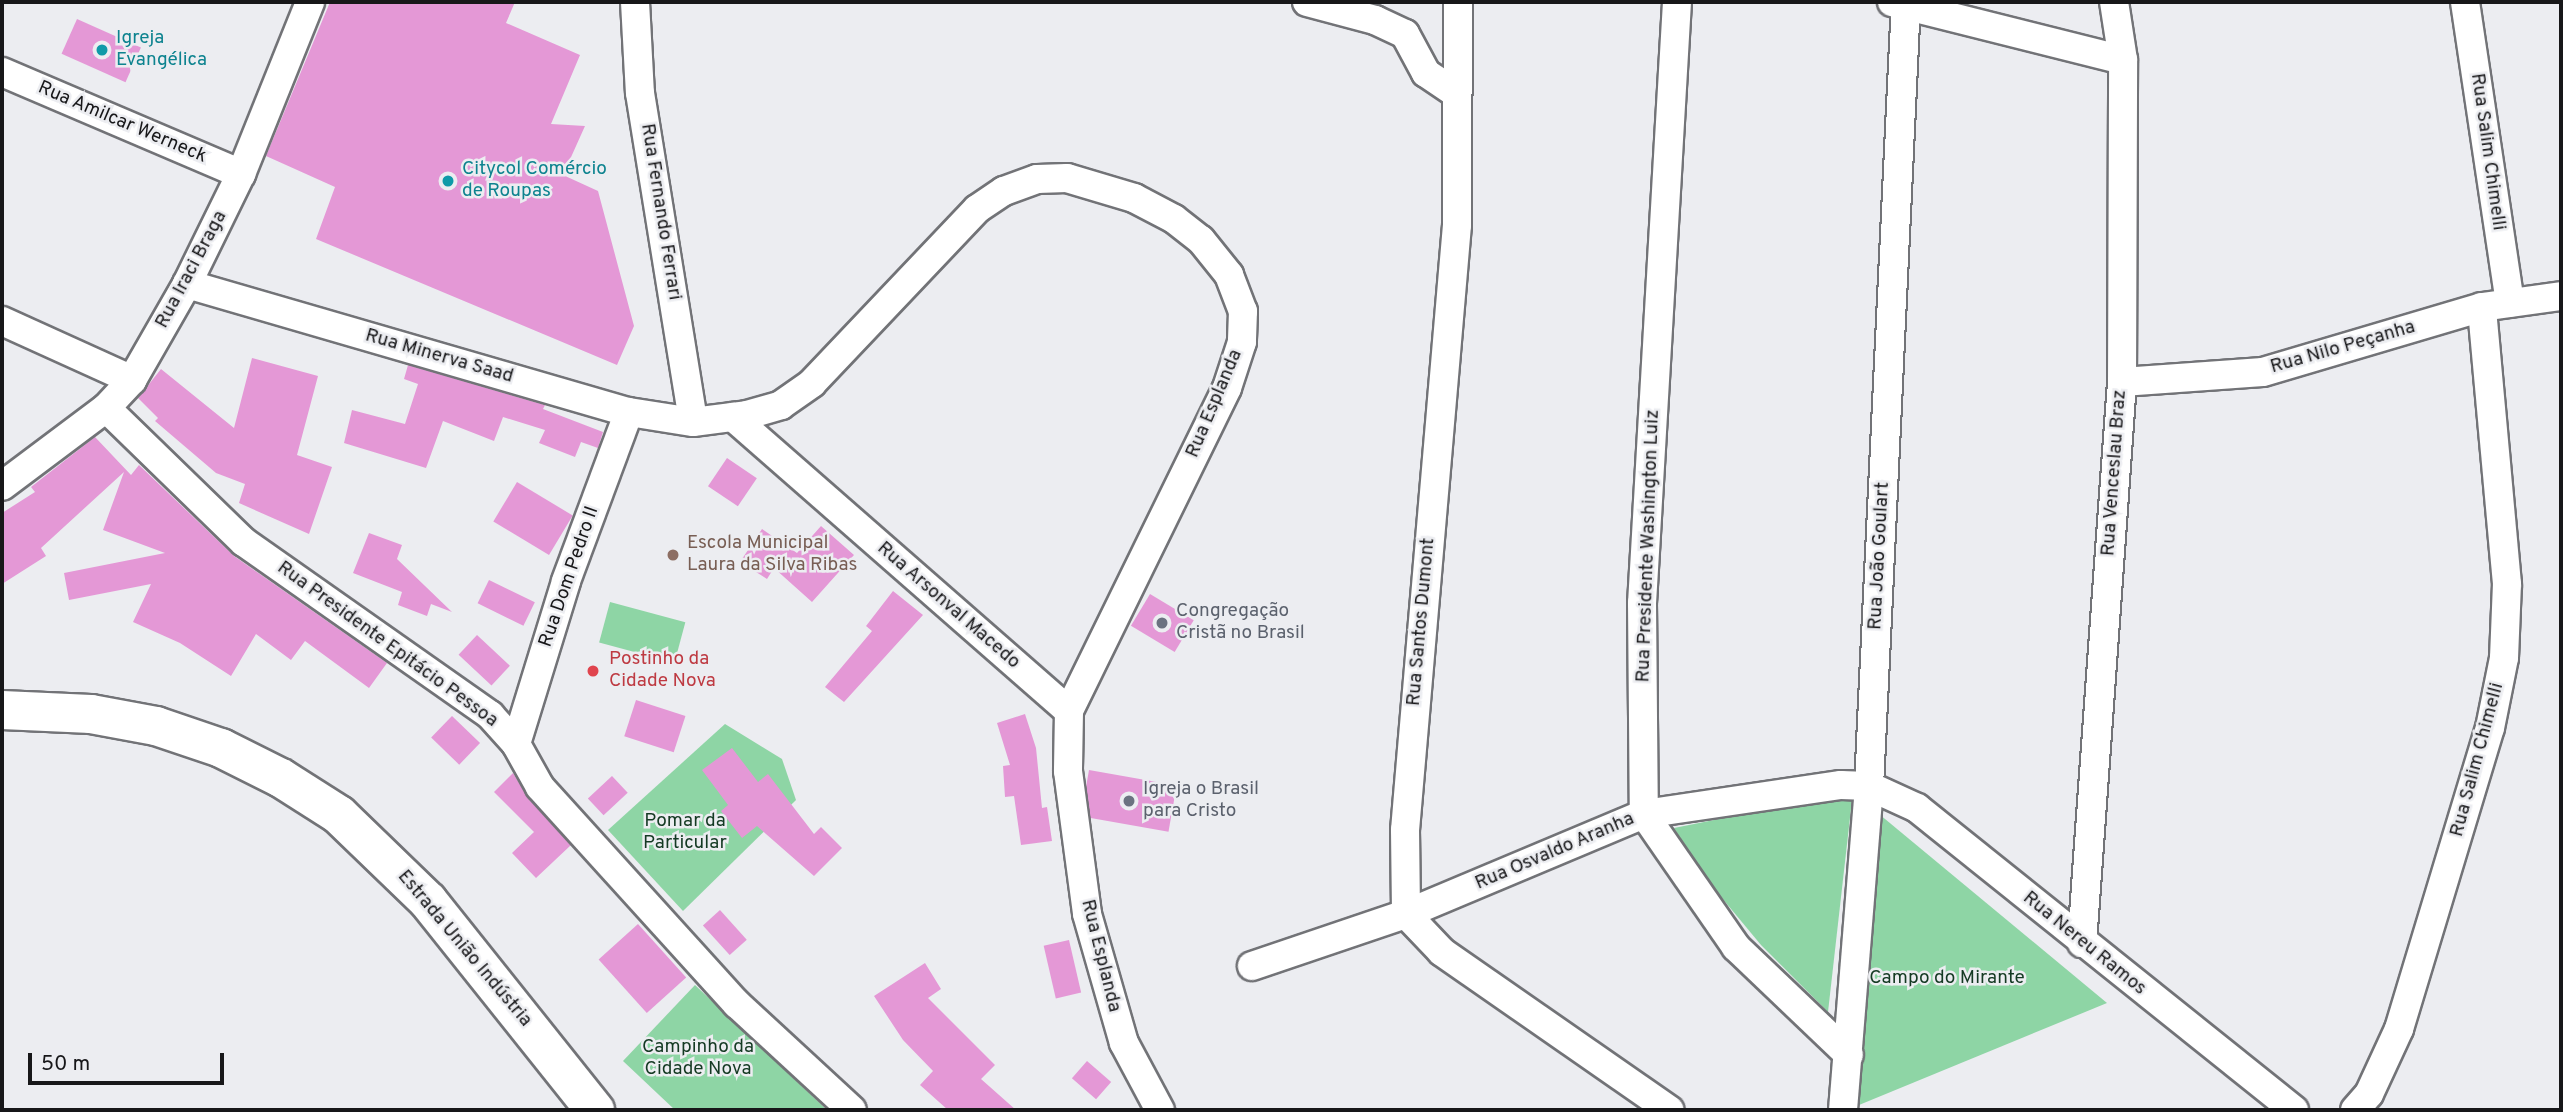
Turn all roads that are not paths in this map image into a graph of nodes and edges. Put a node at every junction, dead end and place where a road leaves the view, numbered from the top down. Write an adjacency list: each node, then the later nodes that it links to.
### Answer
1 (310, 2): 12 (street, Rua Iraci Braga)
2 (635, 2): 23 (street, Rua Fernando Ferrari)
3 (1307, 2): 11 (street)
4 (1458, 2): 11 (street, Rua Santos Dumont)
5 (1677, 2): 29 (street, Rua Presidente Washington Luiz)
6 (2114, 2): 9 (street, Rua Venceslau Braz)
7 (2465, 2): 15 (street, Rua Salim Chimelli)
8 (1901, 3): 9 (street); 28 (street, Rua João Goulart)
9 (2123, 60): 19 (street, Rua Venceslau Braz)
10 (2, 72): 12 (street, Rua Amilcar Werneck)
11 (1457, 94): 30 (street, Rua Santos Dumont)
12 (241, 174): 13 (street, Rua Iraci Braga)
13 (187, 284): 18 (street, Rua Iraci Braga); 21 (street, Rua Minerva Saad)
14 (2561, 296): 15 (street, Rua Nilo Peçanha)
15 (2510, 303): 16 (street, Rua Nilo Peçanha)
16 (2482, 307): 19 (street, Rua Nilo Peçanha); 40 (street, Rua Salim Chimelli)
17 (2, 321): 18 (street)
18 (132, 380): 20 (street, Rua Iraci Braga)
19 (2122, 382): 31 (street, Rua Venceslau Braz)
20 (106, 408): 24 (street, Rua Iraci Braga); 27 (street, Rua Presidente Epitácio Pessoa)
21 (629, 412): 23 (street, Rua Minerva Saad); 27 (street, Rua Dom Pedro II)
22 (733, 417): 23 (street, Rua Esplanda); 26 (street, Rua Arsonval Macedo); 26 (street, Rua Esplanda)
23 (693, 422)
24 (2, 486)
25 (2, 710): 34 (main road, Estrada União Indústria)
26 (1069, 711): 36 (street, Rua Esplanda)
27 (516, 744): 35 (street, Rua Presidente Epitácio Pessoa)
28 (1869, 786): 29 (street, Rua Osvaldo Aranha); 31 (street, Rua Nereu Ramos); 33 (street, Rua João Goulart)
29 (1644, 814): 30 (street, Rua Osvaldo Aranha); 33 (street)
30 (1406, 914): 32 (street, Rua Osvaldo Aranha); 37 (street)
31 (2082, 943): 39 (street, Rua Nereu Ramos)
32 (1252, 966)
33 (1849, 1055): 38 (street, Rua João Goulart)
34 (595, 1110)
35 (852, 1110)
36 (1160, 1110)
37 (1669, 1110)
38 (1843, 1110)
39 (2294, 1110)
40 (2356, 1110)

